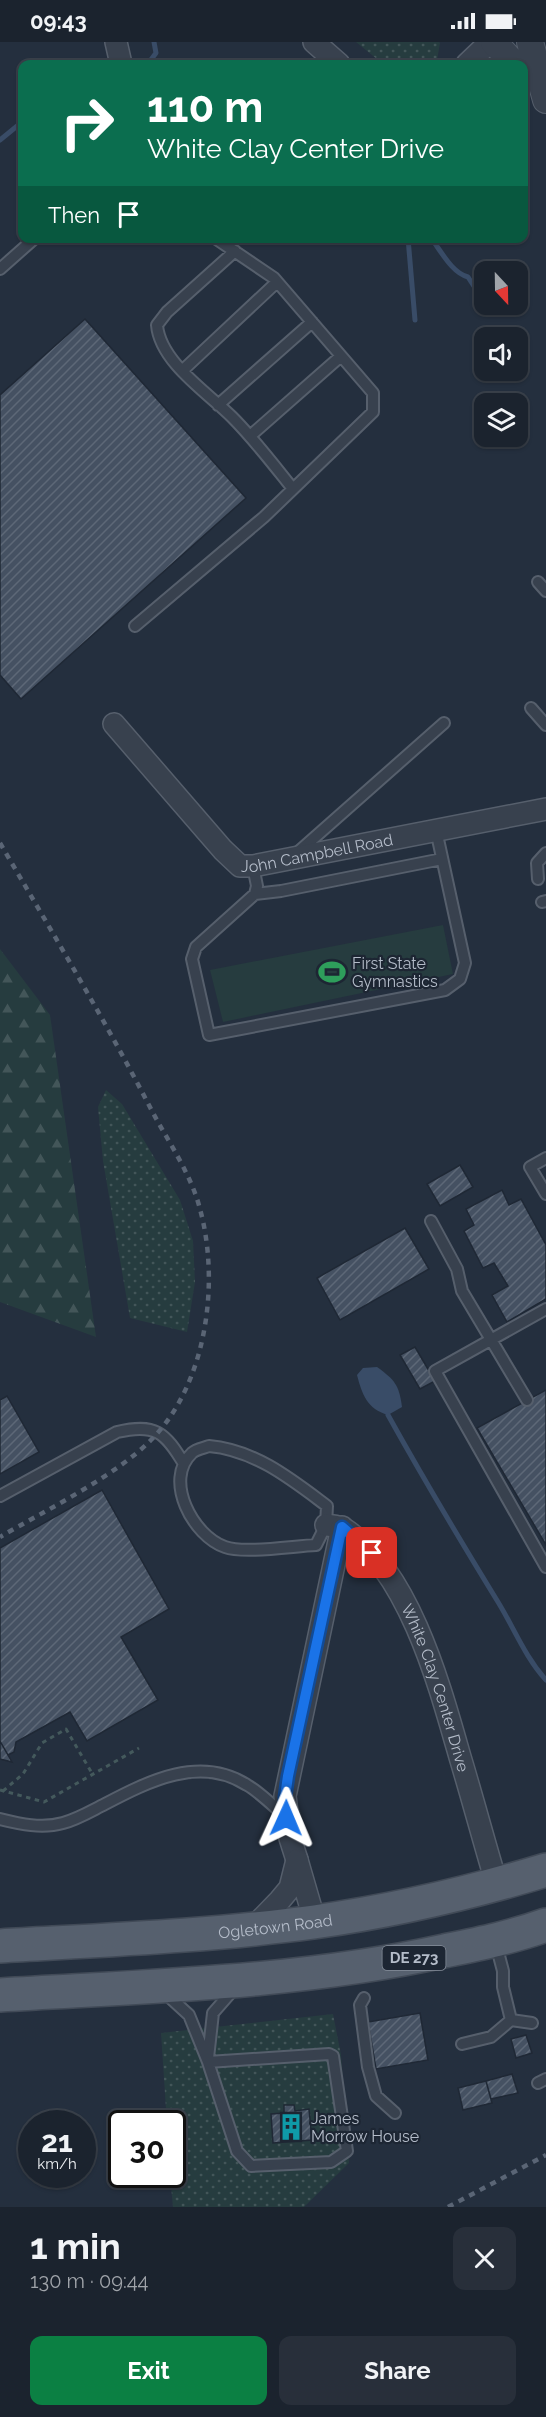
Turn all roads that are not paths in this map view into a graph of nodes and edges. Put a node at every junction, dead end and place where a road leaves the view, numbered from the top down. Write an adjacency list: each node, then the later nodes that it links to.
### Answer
1 (116, 42): 5 (street)
2 (314, 42): 6 (street)
3 (492, 42): 7 (street); 8 (street)
4 (530, 42): 10 (street)
5 (120, 60)
6 (334, 60)
7 (472, 60)
8 (510, 60)
9 (528, 81): 10 (street)
10 (539, 97)
11 (29, 243): 14 (lane)
12 (222, 243): 13 (lane)
13 (235, 252): 15 (lane); 18 (lane)
14 (0, 269)
15 (277, 282): 16 (lane); 18 (lane)
16 (312, 322): 17 (lane); 19 (lane)
17 (341, 356): 20 (lane); 21 (lane)
18 (183, 370): 19 (lane)
19 (218, 405): 20 (lane)
20 (250, 436): 21 (lane)
21 (292, 489): 22 (lane)
22 (135, 626)
23 (538, 711): 26 (lane)
24 (444, 723): 30 (lane)
25 (114, 724): 32 (street, John Campbell Road)
26 (546, 725)
27 (546, 809): 28 (street, John Campbell Road)
28 (436, 830): 30 (street, John Campbell Road); 31 (lane)
29 (546, 853): 33 (lane)
30 (290, 859): 32 (street, John Campbell Road)
31 (442, 859): 34 (lane); 34 (lane)
32 (253, 866): 34 (lane)
33 (538, 879)
34 (255, 894)
35 (546, 1158): 36 (lane)
36 (546, 1194)
37 (431, 1221): 39 (lane)
38 (546, 1309): 39 (lane)
39 (490, 1340): 40 (lane); 44 (lane)
40 (527, 1401)
41 (184, 1464): 42 (lane); 43 (lane); 43 (lane)
42 (0, 1496)
43 (334, 1526): 46 (street); 49 (street, White Clay Center Drive)
44 (544, 1560)
45 (0, 1818): 46 (lane)
46 (286, 1818): 47 (street)
47 (297, 1860): 50 (street); 52 (street)
48 (546, 1870): 49 (main road, Ogletown Road)
49 (497, 1885): 50 (main road, Ogletown Road)
50 (315, 1922): 52 (main road, Ogletown Road); 57 (main road)
51 (546, 1925): 56 (main road, DE 273)
52 (252, 1929): 54 (main road, Ogletown Road)
53 (546, 1939): 55 (main road)
54 (0, 1946)
55 (498, 1952): 56 (main road); 60 (lane)
56 (241, 1981): 57 (main road, DE 273); 63 (lane)
57 (158, 1986): 58 (main road, DE 273); 63 (lane)
58 (0, 1995)
59 (364, 1998): 64 (lane)
60 (512, 2020): 61 (lane); 62 (lane)
61 (532, 2023)
62 (462, 2044)
63 (208, 2061): 63 (lane)
64 (395, 2113)

